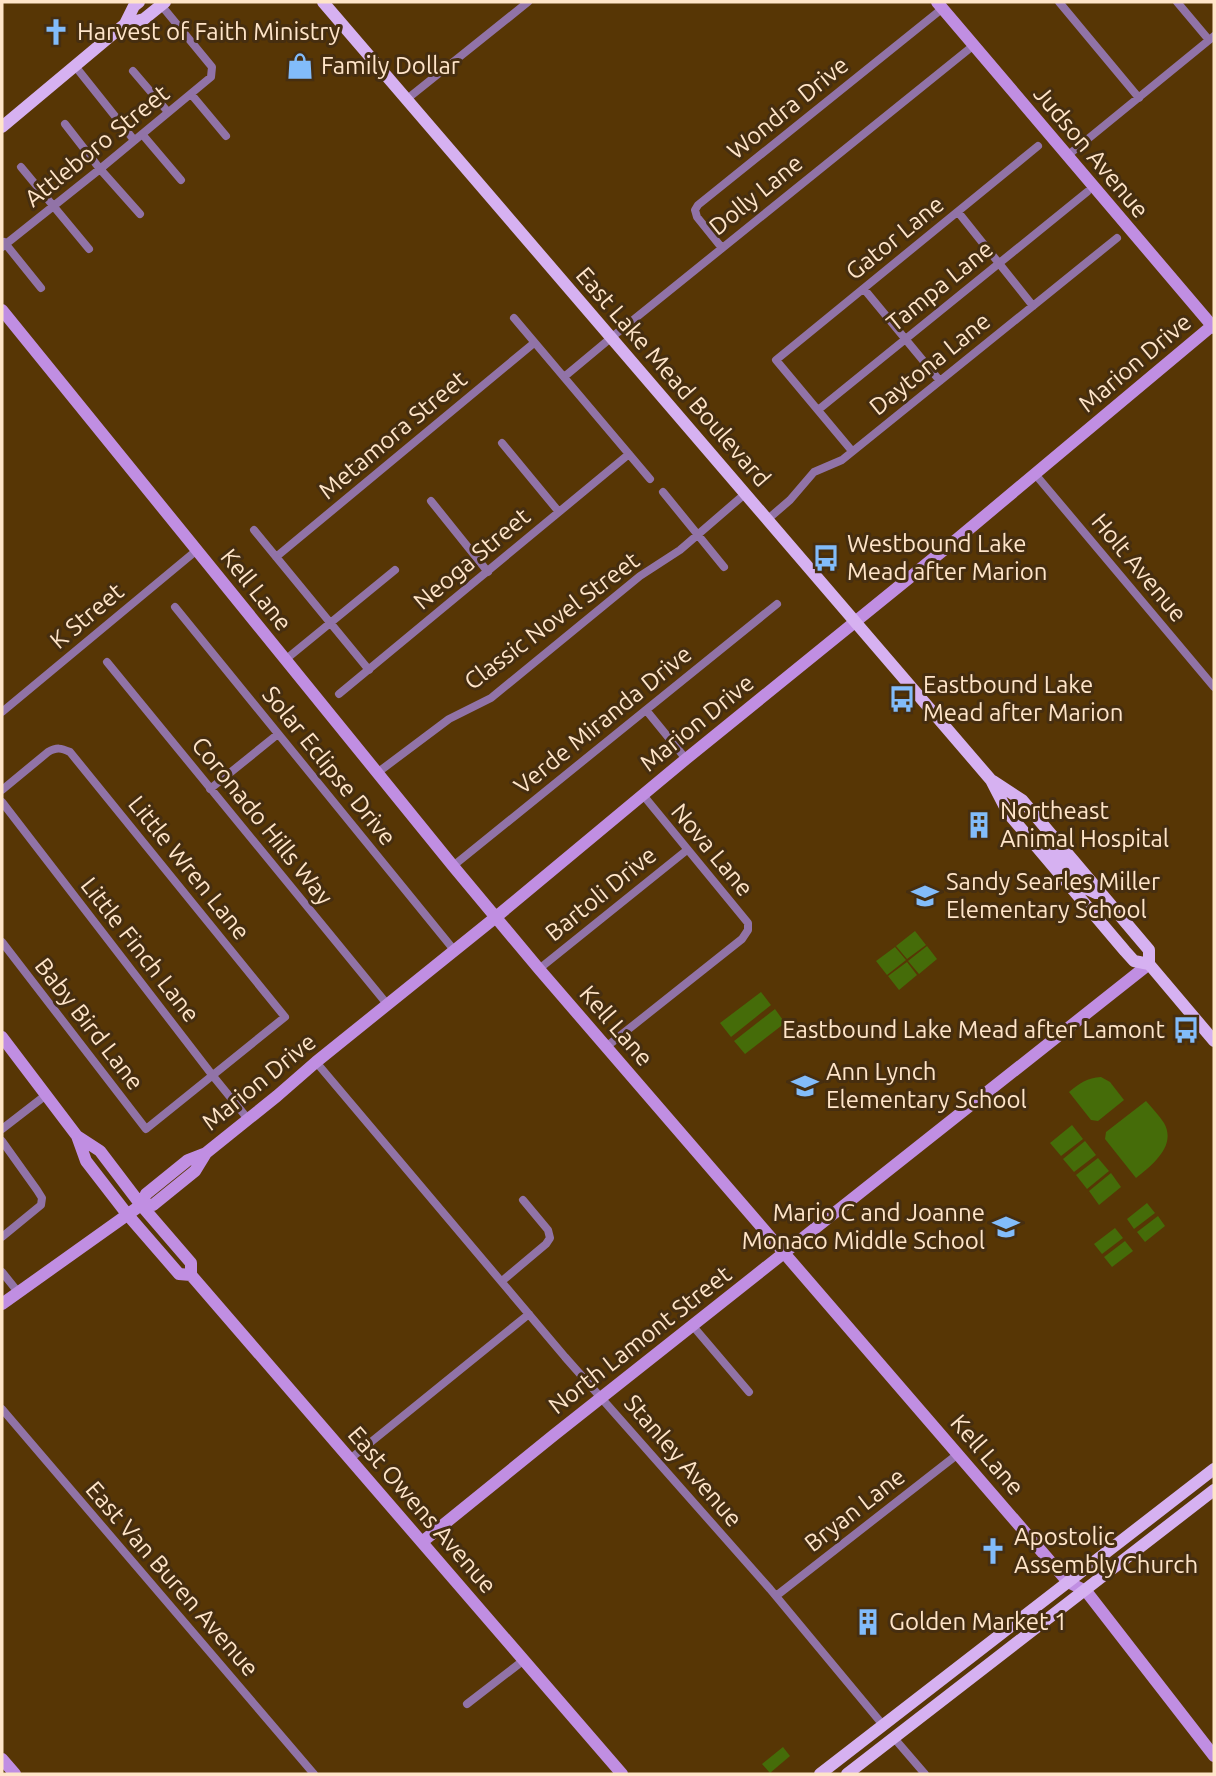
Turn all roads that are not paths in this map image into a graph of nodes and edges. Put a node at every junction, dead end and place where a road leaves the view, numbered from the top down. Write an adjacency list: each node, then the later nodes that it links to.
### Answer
1 (139, 2): 8 (main road)
2 (323, 2): 15 (main road, East Lake Mead Boulevard)
3 (528, 2): 15 (street)
4 (1059, 2): 14 (street)
5 (1177, 2): 9 (street)
6 (163, 4): 8 (main road); 13 (street, Attleboro Street)
7 (940, 5): 10 (street, Judson Avenue); 33 (street, Wondra Drive)
8 (125, 24): 11 (main road)
9 (1212, 38): 14 (street)
10 (974, 45): 23 (street, Judson Avenue); 33 (street, Dolly Lane)
11 (75, 66): 18 (main road); 21 (street)
12 (133, 71): 16 (street)
13 (191, 94): 16 (street, Attleboro Street); 20 (street)
14 (1139, 98): 23 (street)
15 (407, 99): 42 (main road, East Lake Mead Boulevard)
16 (168, 112): 19 (street, Attleboro Street)
17 (65, 124): 25 (street)
18 (2, 127)
19 (142, 134): 21 (street, Attleboro Street); 26 (street)
20 (226, 136)
21 (134, 140): 25 (street, Attleboro Street)
22 (1038, 146): 29 (street, Gator Lane)
23 (1067, 156): 41 (street, Judson Avenue)
24 (21, 167): 28 (street)
25 (100, 169): 28 (street, Attleboro Street); 30 (street)
26 (181, 180)
27 (1087, 192): 35 (street, Tampa Lane)
28 (53, 206): 32 (street, Attleboro Street); 34 (street)
29 (958, 212): 35 (street); 37 (street, Gator Lane)
30 (140, 214)
31 (1117, 238): 38 (street, Daytona Lane)
32 (3, 243): 36 (street)
33 (722, 248): 42 (street, Dolly Lane)
34 (89, 249)
35 (999, 263): 38 (street); 43 (street, Tampa Lane)
36 (41, 288)
37 (864, 289): 43 (street); 47 (street, Gator Lane)
38 (1033, 306): 46 (street, Daytona Lane)
39 (2, 310): 60 (street, Kell Lane)
40 (514, 318): 44 (street)
41 (1214, 326): 51 (street, Marion Drive)
42 (612, 337): 45 (street, Dolly Lane); 54 (main road, East Lake Mead Boulevard)
43 (905, 339): 46 (street); 47 (street, Tampa Lane)
44 (534, 343): 45 (street); 61 (street, Metamora Street)
45 (564, 377): 50 (street)
46 (940, 381): 49 (street, Daytona Lane)
47 (818, 410): 49 (street)
48 (502, 443): 56 (street)
49 (852, 451): 57 (street, Daytona Lane)
50 (629, 454): 52 (street); 56 (street, Neoga Street)
51 (1035, 474): 67 (street, Marion Drive); 72 (street, Holt Avenue)
52 (650, 479)
53 (663, 492): 59 (street)
54 (746, 493): 57 (main road, East Lake Mead Boulevard); 59 (street, Classic Novel Street)
55 (431, 500): 64 (street)
56 (559, 512): 64 (street, Neoga Street)
57 (768, 519): 67 (main road, East Lake Mead Boulevard)
58 (254, 530): 61 (street)
59 (697, 535): 62 (street); 78 (street, Classic Novel Street)
60 (197, 550): 69 (street, Kell Lane); 75 (street, K Street)
61 (276, 557): 68 (street)
62 (724, 567)
63 (395, 570): 68 (street)
64 (488, 572): 71 (street, Neoga Street)
65 (778, 604): 74 (street, Verde Miranda Drive)
66 (175, 607): 76 (street, Solar Eclipse Drive)
67 (855, 621): 77 (street, Marion Drive); 79 (main road, East Lake Mead Boulevard)
68 (331, 624): 69 (street); 71 (street)
69 (285, 660): 78 (street, Kell Lane)
70 (107, 663): 80 (street, Coronado Hills Way)
71 (369, 670): 73 (street, Neoga Street)
72 (1214, 687)
73 (339, 694)
74 (646, 710): 77 (street); 86 (street, Verde Miranda Drive)
75 (2, 712)
76 (278, 734): 80 (street); 90 (street, Solar Eclipse Drive)
77 (686, 759): 82 (street, Marion Drive)
78 (377, 773): 86 (street, Kell Lane)
79 (991, 780): 84 (main road, East Lake Mead Boulevard); 87 (main road, East Lake Mead Boulevard)
80 (210, 789): 93 (street, Coronado Hills Way)
81 (2, 790): 98 (street, Little Wren Lane)
82 (643, 795): 85 (street, Nova Lane); 88 (street, Marion Drive)
83 (2, 803): 98 (street, Little Finch Lane)
84 (1034, 844): 87 (main road); 91 (main road, East Lake Mead Boulevard)
85 (687, 850): 92 (street, Bartoli Drive); 96 (street, Nova Lane)
86 (453, 866): 88 (street, Kell Lane)
87 (1103, 897): 91 (main road, East Lake Mead Boulevard)
88 (496, 917): 90 (street, Marion Drive); 92 (street, Kell Lane)
89 (2, 942): 98 (street, Baby Bird Lane)
90 (454, 950): 93 (street, Marion Drive)
91 (1149, 964): 95 (main road, East Lake Mead Boulevard); 108 (street, North Lamont Street)
92 (539, 969): 96 (street, Kell Lane)
93 (387, 1004): 97 (street, Marion Drive)
94 (2, 1037): 99 (street, East Owens Avenue)
95 (1214, 1041)
96 (607, 1047): 108 (street, Kell Lane)
97 (316, 1062): 100 (street, Marion Drive); 111 (street, Stanley Avenue)
98 (213, 1076): 100 (street, Little Finch Lane)
99 (46, 1095): 101 (street); 102 (street, East Owens Avenue)
100 (248, 1119): 105 (street, Marion Drive)
101 (2, 1129)
102 (77, 1136): 105 (street, East Owens Avenue); 106 (street, East Owens Avenue)
103 (2, 1140): 107 (street)
104 (523, 1200): 111 (street)
105 (141, 1205): 106 (street, Marion Drive); 110 (street, East Owens Avenue)
106 (127, 1214): 110 (street, East Owens Avenue); 112 (street, Marion Drive)
107 (2, 1237)
108 (785, 1253): 115 (street, North Lamont Street); 119 (street, Kell Lane)
109 (2, 1272): 112 (street)
110 (191, 1275): 120 (street, East Owens Avenue)
111 (502, 1282): 114 (street, Stanley Avenue)
112 (18, 1292): 113 (street, Marion Drive)
113 (2, 1304)
114 (529, 1314): 117 (street, Stanley Avenue); 120 (street)
115 (692, 1325): 116 (street); 117 (street, North Lamont Street)
116 (750, 1392)
117 (601, 1397): 123 (street, North Lamont Street); 126 (street, Stanley Avenue)
118 (2, 1409): 134 (street, East Van Buren Avenue)
119 (958, 1454): 124 (street, Kell Lane); 126 (street, Bryan Lane)
120 (350, 1459): 123 (street, East Owens Avenue)
121 (1214, 1469): 124 (main road)
122 (1214, 1490): 125 (main road)
123 (422, 1542): 127 (street, East Owens Avenue)
124 (1068, 1582): 125 (street, Kell Lane); 129 (main road)
125 (1086, 1591): 130 (main road); 131 (street, Kell Lane)
126 (776, 1596): 129 (street, Stanley Avenue)
127 (524, 1660): 128 (street); 135 (street, East Owens Avenue)
128 (467, 1704)
129 (883, 1726): 136 (main road)
130 (894, 1738): 137 (main road); 138 (street)
131 (1214, 1756)
132 (2, 1759): 133 (street)
133 (15, 1774)
134 (314, 1774)
135 (623, 1774)
136 (820, 1774)
137 (847, 1774)
138 (925, 1774)

